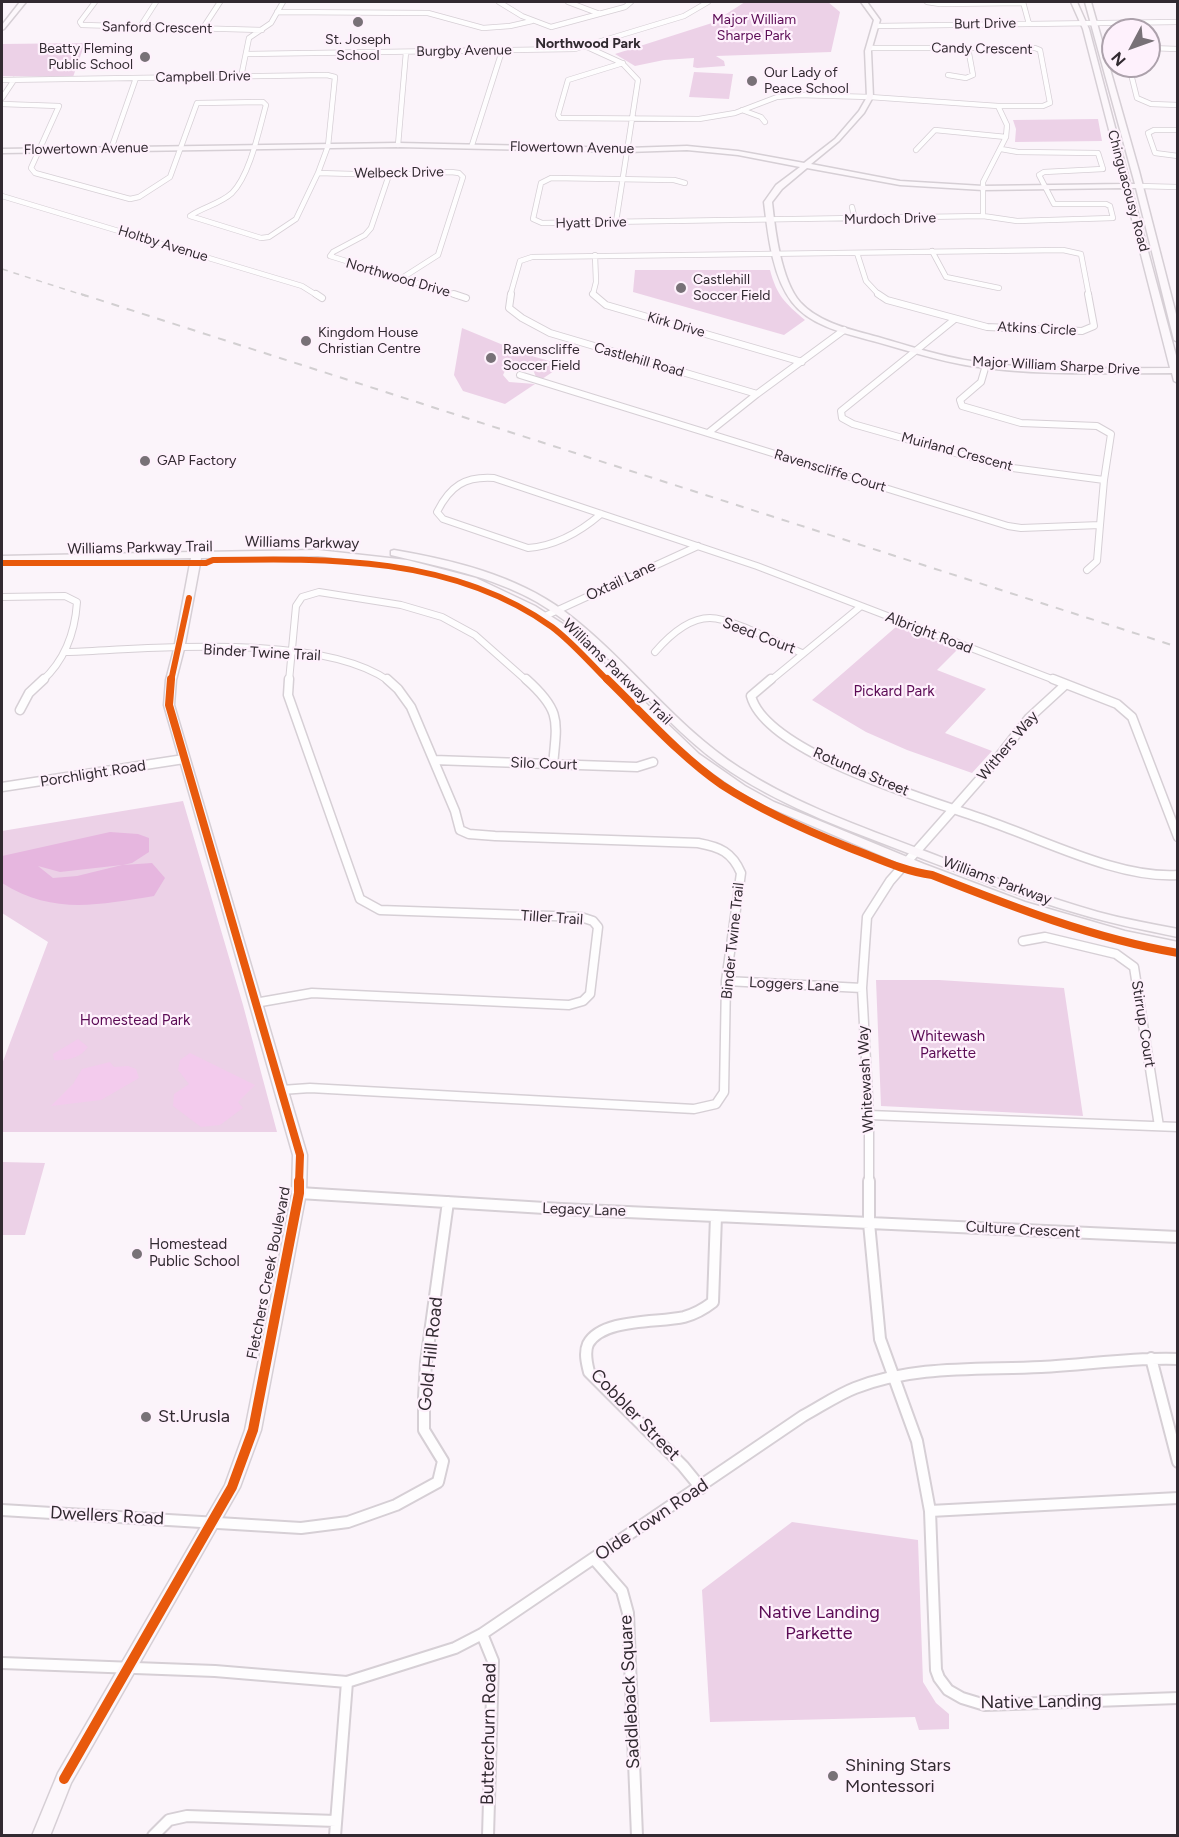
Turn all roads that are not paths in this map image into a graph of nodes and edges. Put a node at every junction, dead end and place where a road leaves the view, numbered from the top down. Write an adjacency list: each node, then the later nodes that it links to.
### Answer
1 (23, 2): 26 (main road)
2 (95, 2): 25 (street, Sanford Crescent)
3 (156, 2): 25 (street)
4 (220, 2): 27 (street)
5 (283, 2): 16 (street)
6 (344, 2): 17 (street)
7 (499, 2): 19 (street)
8 (568, 2): 18 (street)
9 (630, 2): 18 (street)
10 (708, 2): 29 (street, Burgby Avenue)
11 (864, 2): 24 (main road)
12 (927, 2): 13 (street)
13 (1023, 2): 23 (street)
14 (1074, 2): 21 (main road, Chinguacousy Road)
15 (1088, 2): 22 (main road, Chinguacousy Road)
16 (278, 12): 17 (street); 28 (street)
17 (340, 12): 19 (street)
18 (601, 14): 19 (street)
19 (532, 21)
20 (1178, 22): 22 (street, Burt Drive)
21 (1084, 23): 22 (street, Burt Drive); 23 (street, Burt Drive); 72 (main road, Chinguacousy Road)
22 (1094, 23): 71 (main road, Chinguacousy Road)
23 (1029, 24): 24 (street, Burt Drive)
24 (876, 26): 30 (main road)
25 (140, 27): 27 (street, Sanford Crescent)
26 (2, 28)
27 (203, 28): 28 (street, Sanford Crescent)
28 (261, 30): 36 (street)
29 (587, 46): 34 (street, Burgby Avenue); 37 (street)
30 (869, 48): 31 (street, Candy Crescent); 44 (main road)
31 (968, 48): 38 (street); 48 (street, Candy Crescent)
32 (1161, 48): 33 (street)
33 (1178, 48)
34 (502, 51): 35 (street, Burgby Avenue); 55 (street)
35 (406, 52): 36 (street, Burgby Avenue); 54 (street)
36 (247, 54): 39 (street)
37 (623, 63): 50 (street); 50 (street, Candy Crescent)
38 (948, 75)
39 (241, 77): 40 (street, Campbell Drive); 56 (street, Campbell Drive)
40 (136, 78): 43 (street, Campbell Drive); 59 (street)
41 (1132, 78): 47 (street)
42 (2, 80): 43 (street, Campbell Drive)
43 (14, 80): 45 (street)
44 (870, 97): 48 (street, Candy Crescent); 49 (street, Candy Crescent); 66 (main road, Major William Sharpe Drive)
45 (2, 98)
46 (2, 104): 61 (street)
47 (1178, 105)
48 (998, 106): 53 (street)
49 (742, 110): 50 (street, Candy Crescent); 51 (street)
50 (632, 120): 62 (street)
51 (765, 122)
52 (1178, 130): 65 (street)
53 (1006, 137): 60 (street); 63 (street)
54 (398, 145): 55 (main road, Flowertown Avenue); 56 (main road, Flowertown Avenue)
55 (472, 145): 62 (main road, Flowertown Avenue)
56 (328, 146): 57 (main road, Flowertown Avenue); 67 (street)
57 (254, 147): 58 (main road, Flowertown Avenue); 58 (street); 67 (street)
58 (181, 148): 59 (main road, Flowertown Avenue); 61 (street)
59 (111, 149): 61 (main road, Flowertown Avenue)
60 (1001, 149): 74 (street); 75 (street)
61 (39, 150): 64 (main road, Flowertown Avenue)
62 (627, 150): 66 (main road, Flowertown Avenue); 69 (street)
63 (916, 150)
64 (2, 151)
65 (1178, 156)
66 (806, 166): 74 (main road, Flowertown Avenue); 80 (main road, Major William Sharpe Drive)
67 (318, 174): 68 (street, Welbeck Drive)
68 (389, 175): 86 (street, Northwood Drive); 86 (street, Welbeck Drive)
69 (622, 180): 70 (street); 81 (street); 81 (street, Hyatt Drive)
70 (685, 183)
71 (1138, 186): 72 (main road, Flowertown Avenue); 73 (street); 92 (main road, Chinguacousy Road)
72 (1126, 187): 75 (main road, Flowertown Avenue); 96 (main road, Chinguacousy Road)
73 (1178, 187)
74 (983, 188): 75 (main road, Flowertown Avenue); 78 (street)
75 (1044, 188): 78 (street, Murdoch Drive)
76 (2, 196): 88 (street, Holtby Avenue)
77 (852, 207): 79 (street)
78 (983, 216): 79 (street, Murdoch Drive)
79 (855, 219): 80 (street, Murdoch Drive)
80 (770, 221): 81 (street, Hyatt Drive); 83 (main road, Major William Sharpe Drive)
81 (616, 222)
82 (932, 251): 84 (street, Atkins Circle); 87 (street); 90 (street, Atkins Circle)
83 (778, 253): 84 (street, Atkins Circle); 85 (street, Castlehill Road); 91 (main road, Major William Sharpe Drive)
84 (857, 253): 90 (street, Atkins Circle)
85 (596, 255): 94 (street, Kirk Drive); 99 (street, Castlehill Road)
86 (402, 278): 89 (street, Northwood Drive)
87 (999, 288)
88 (322, 298)
89 (466, 298)
90 (955, 319): 93 (street)
91 (844, 330): 93 (main road, Major William Sharpe Drive); 94 (street)
92 (1178, 340)
93 (915, 351): 95 (main road, Major William Sharpe Drive); 101 (street, Muirland Crescent)
94 (802, 362): 99 (street)
95 (986, 365): 96 (main road, Major William Sharpe Drive); 101 (street)
96 (1176, 371): 98 (main road, Chinguacousy Road)
97 (520, 375): 100 (street, Ravenscliffe Court)
98 (1178, 381)
99 (757, 394): 100 (street)
100 (708, 433): 103 (street, Ravenscliffe Court)
101 (1104, 480): 103 (street)
102 (601, 514): 102 (street, Albright Road); 104 (street, Albright Road)
103 (1100, 525): 108 (street)
104 (698, 546): 110 (street, Albright Road); 111 (street, Oxtail Lane)
105 (2, 551): 106 (main road, Williams Parkway)
106 (197, 552): 107 (main road, Williams Parkway); 111 (main road, Williams Parkway); 112 (main road, Williams Parkway); 113 (main road, Fletchers Creek Boulevard)
107 (2, 559)
108 (1087, 570)
109 (2, 597): 114 (street)
110 (860, 606): 117 (street, Rotunda Street); 118 (street, Albright Road)
111 (558, 610): 112 (street, Oxtail Lane); 127 (main road, Williams Parkway)
112 (545, 616): 127 (main road, Williams Parkway)
113 (179, 649): 114 (street, Binder Twine Trail); 115 (street, Binder Twine Trail); 120 (main road, Fletchers Creek Boulevard)
114 (66, 652): 119 (street)
115 (291, 652): 121 (street, Binder Twine Trail); 123 (street); 134 (street, Tiller Trail)
116 (655, 652): 117 (street, Seed Court)
117 (802, 653): 125 (street, Rotunda Street)
118 (1065, 684): 125 (street, Withers Way); 126 (street, Albright Road)
119 (20, 710)
120 (183, 759): 124 (street, Porchlight Road); 134 (main road, Fletchers Creek Boulevard)
121 (434, 760): 123 (street, Silo Court); 132 (street, Binder Twine Trail)
122 (653, 762): 123 (street, Silo Court)
123 (553, 765)
124 (2, 787)
125 (954, 809): 127 (street, Whitewash Way); 128 (street)
126 (1178, 837)
127 (912, 856): 129 (main road, Williams Parkway); 131 (main road, Williams Parkway); 133 (street, Whitewash Way)
128 (1178, 875)
129 (1178, 933)
130 (1023, 941): 137 (street, Stirrup Court)
131 (1178, 945)
132 (726, 981): 133 (street, Loggers Lane); 135 (street, Binder Twine Trail)
133 (862, 988): 136 (street, Whitewash Way)
134 (255, 1003): 135 (main road, Fletchers Creek Boulevard)
135 (281, 1090): 139 (main road, Fletchers Creek Boulevard)
136 (869, 1114): 137 (street); 142 (street, Whitewash Way)
137 (1159, 1126): 138 (street)
138 (1178, 1127)
139 (299, 1193): 140 (street, Legacy Lane); 152 (main road, Fletchers Creek Boulevard)
140 (448, 1202): 141 (street, Legacy Lane); 152 (street, Gold Hill Road)
141 (716, 1216): 142 (street, Legacy Lane); 148 (street, Cobbler Street)
142 (869, 1223): 143 (street, Culture Crescent); 146 (street, Whitewash Way)
143 (1178, 1237)
144 (1151, 1358): 145 (street, Olde Town Road); 146 (street, Olde Town Road); 147 (street)
145 (1178, 1359)
146 (895, 1377): 148 (street, Olde Town Road); 151 (street, Native Landing)
147 (1178, 1462)
148 (700, 1488): 153 (street, Olde Town Road)
149 (1178, 1498): 151 (street)
150 (2, 1510): 152 (street, Dwellers Road)
151 (930, 1511): 158 (street, Native Landing)
152 (213, 1521): 156 (main road, Fletchers Creek Boulevard)
153 (594, 1559): 154 (street, Olde Town Road); 164 (street, Saddleback Square)
154 (482, 1634): 157 (street, Olde Town Road); 163 (street, Butterchurn Road)
155 (2, 1663): 156 (street, Olde Town Road)
156 (128, 1669): 157 (street, Olde Town Road); 160 (main road, Fletchers Creek Boulevard)
157 (347, 1682): 159 (street)
158 (1178, 1698)
159 (336, 1821): 161 (street); 162 (street)
160 (40, 1836)
161 (153, 1836)
162 (335, 1836)
163 (488, 1836)
164 (637, 1836)

